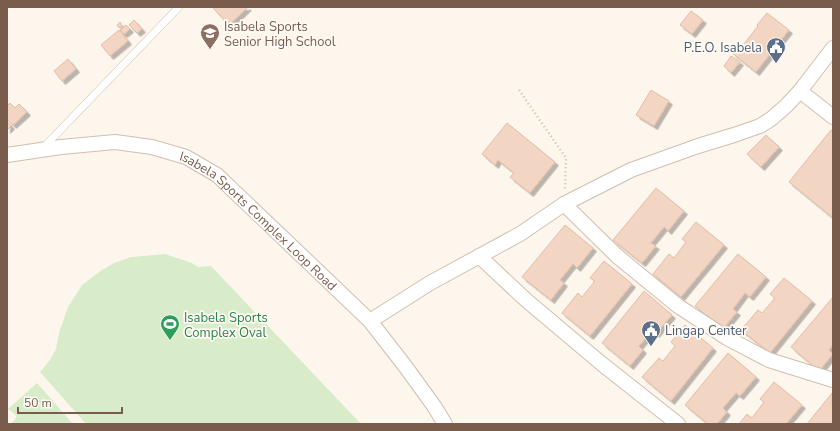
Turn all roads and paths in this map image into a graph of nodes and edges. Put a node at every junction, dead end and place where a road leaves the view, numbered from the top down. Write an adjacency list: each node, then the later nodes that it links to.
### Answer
1 (179, 7): 6 (lane)
2 (833, 48): 4 (street)
3 (519, 90): 8 (path)
4 (800, 91): 5 (street); 8 (street)
5 (833, 117)
6 (41, 150): 7 (street, Isabela Sports Complex Loop Road); 10 (street, Isabela Sports Complex Loop Road)
7 (7, 155)
8 (564, 204): 9 (street); 11 (street)
9 (479, 256): 10 (street); 13 (street)
10 (370, 321): 12 (street, Isabela Sports Complex Loop Road)
11 (833, 380)
12 (445, 424)
13 (678, 424)

